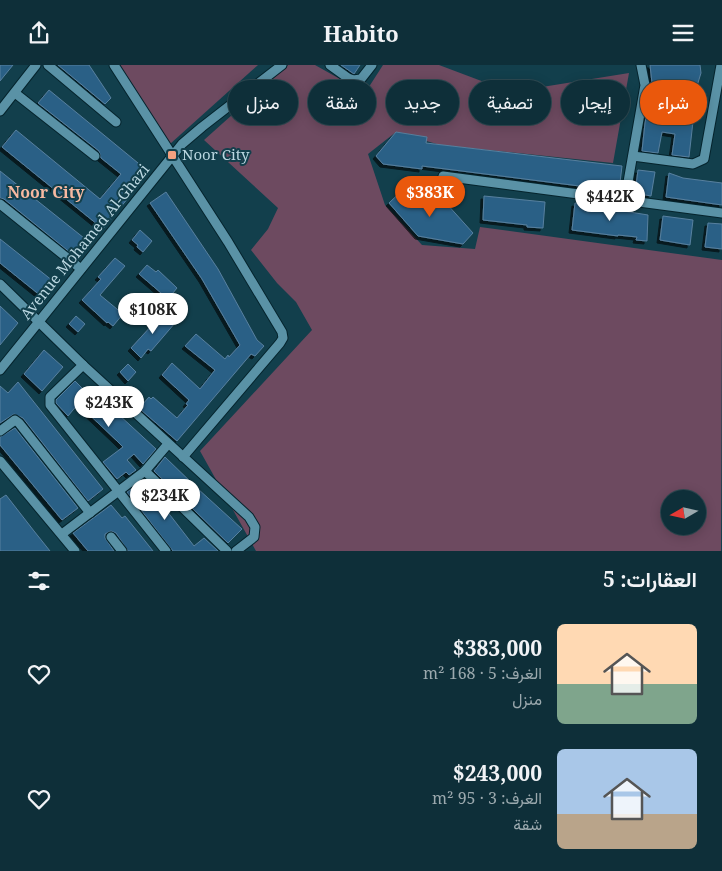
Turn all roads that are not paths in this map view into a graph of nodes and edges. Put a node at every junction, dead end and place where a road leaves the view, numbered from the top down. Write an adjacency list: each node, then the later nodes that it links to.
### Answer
1 (36, 65): 10 (street)
2 (48, 65): 12 (street)
3 (114, 65): 13 (street)
4 (282, 65): 13 (street, Avenue Mohamed Al-Ghazi)
5 (330, 65): 6 (street)
6 (372, 65)
7 (641, 65): 15 (street)
8 (721, 65): 9 (street)
9 (720, 84): 15 (street)
10 (14, 93): 11 (street); 14 (street)
11 (0, 111)
12 (116, 122)
13 (172, 155): 20 (street, Avenue Mohamed Al-Ghazi); 27 (street)
14 (95, 156)
15 (633, 156): 17 (street)
16 (443, 176): 17 (street)
17 (625, 199): 19 (street)
18 (0, 204): 20 (street)
19 (722, 213)
20 (81, 269): 22 (street, Avenue Mohamed Al-Ghazi)
21 (0, 284): 22 (street)
22 (38, 321): 23 (street); 24 (street, Avenue Mohamed Al-Ghazi)
23 (83, 365): 26 (street); 30 (street)
24 (0, 370)
25 (0, 431): 31 (street)
26 (168, 444): 27 (street); 29 (street)
27 (183, 457): 38 (street)
28 (0, 461): 32 (street)
29 (145, 471): 30 (street); 37 (street)
30 (118, 492): 31 (street); 36 (street)
31 (90, 513): 32 (street)
32 (62, 534): 34 (street)
33 (111, 537): 35 (street)
34 (75, 551)
35 (122, 551)
36 (166, 551)
37 (227, 551)
38 (236, 551)

